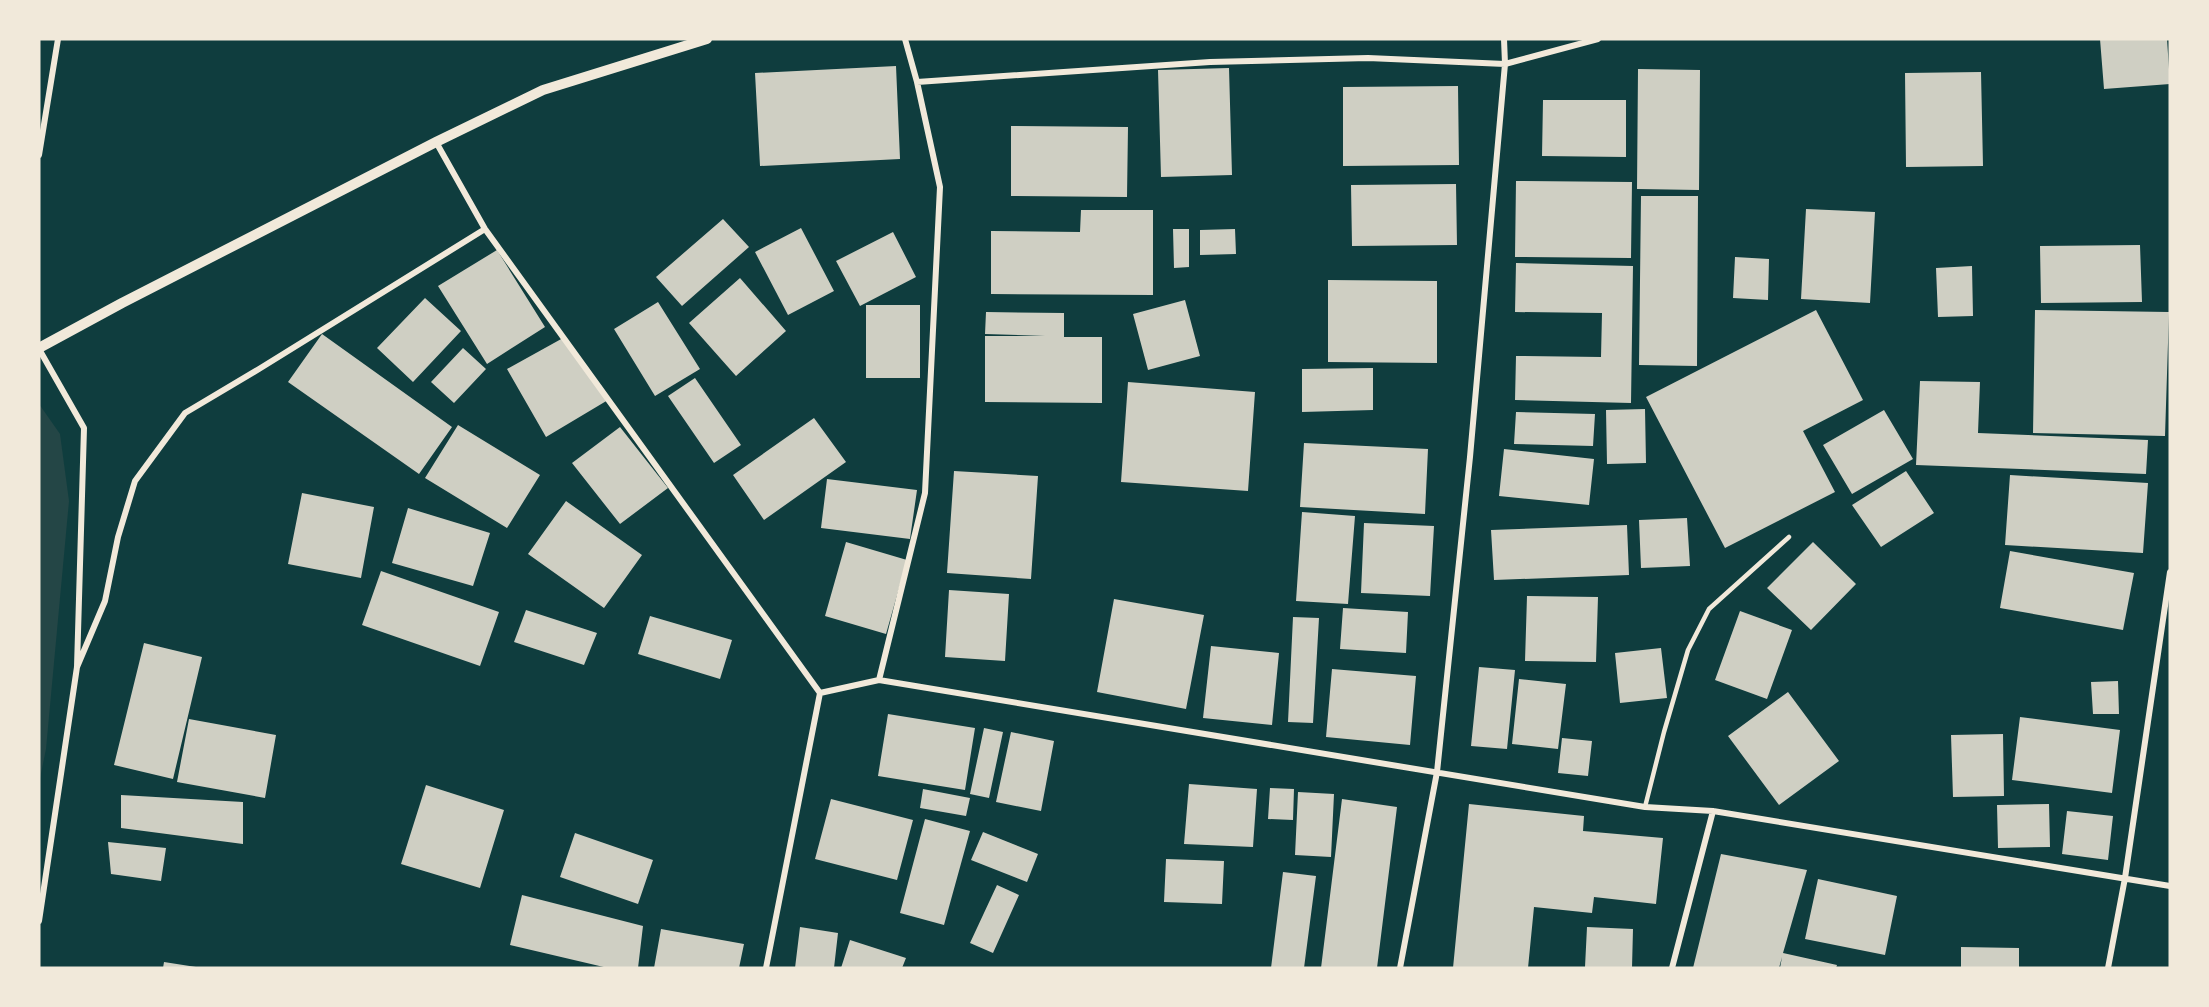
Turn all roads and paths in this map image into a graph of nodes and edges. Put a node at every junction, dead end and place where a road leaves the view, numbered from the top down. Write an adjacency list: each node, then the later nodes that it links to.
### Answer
1 (58, 39): 9 (street)
2 (707, 39): 8 (street)
3 (905, 39): 7 (street)
4 (1504, 39): 6 (street)
5 (1598, 39): 6 (street)
6 (1505, 64): 7 (street); 17 (street)
7 (917, 82): 15 (street)
8 (436, 142): 10 (street); 11 (street)
9 (39, 155)
10 (485, 229): 14 (street); 16 (street)
11 (39, 348): 14 (street)
12 (1789, 537): 18 (lane)
13 (2170, 572): 20 (street)
14 (76, 667): 22 (street)
15 (879, 680): 16 (street); 17 (street)
16 (820, 693): 23 (street)
17 (1437, 772): 18 (street); 24 (street)
18 (1645, 807): 19 (street)
19 (1713, 812): 20 (street); 25 (street)
20 (2125, 878): 21 (street); 26 (street)
21 (2170, 885)
22 (39, 921)
23 (766, 968)
24 (1400, 968)
25 (1671, 968)
26 (2108, 968)

